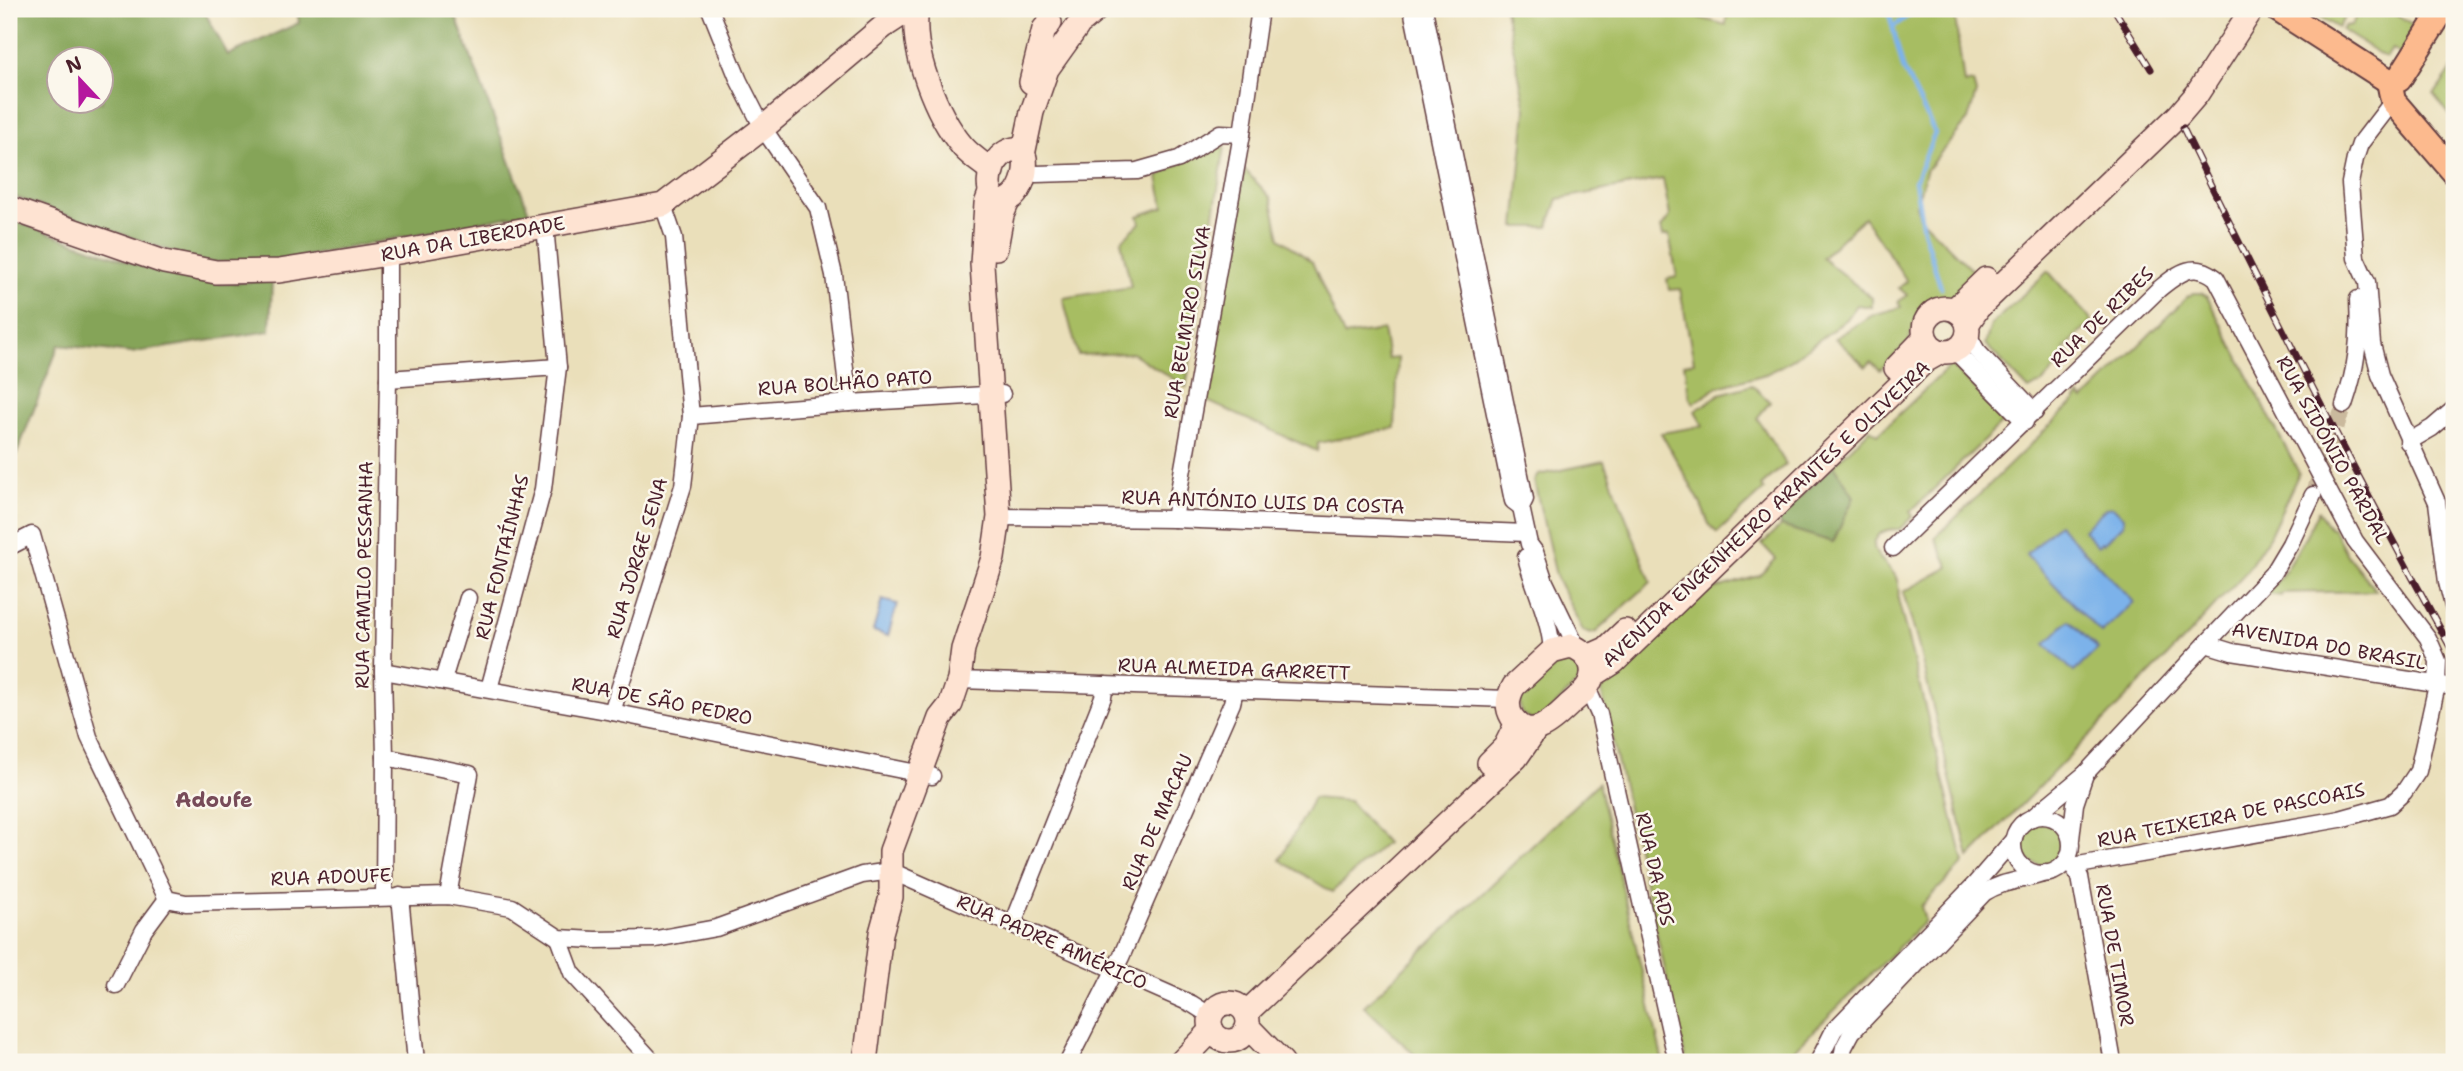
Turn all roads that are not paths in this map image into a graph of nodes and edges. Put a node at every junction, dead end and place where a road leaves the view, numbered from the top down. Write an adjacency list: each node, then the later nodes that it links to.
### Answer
1 (710, 9): 13 (street)
2 (1260, 9): 14 (street, RUA BELMIRO SILVA)
3 (1412, 9): 23 (street)
4 (1424, 9): 23 (street)
5 (2238, 9): 27 (street, AVENIDA ENGENHEIRO ARANTES E OLIVEIRA)
6 (2252, 9): 27 (street, AVENIDA ENGENHEIRO ARANTES E OLIVEIRA)
7 (2277, 9): 12 (main road)
8 (2443, 9): 12 (main road)
9 (913, 14): 13 (street, RUA DA LIBERDADE); 19 (street)
10 (1049, 16): 11 (street); 16 (street)
11 (1085, 16): 16 (street)
12 (2394, 87): 15 (main road); 17 (main road); 25 (street)
13 (762, 128): 20 (street, RUA DA LIBERDADE); 31 (street)
14 (1242, 134): 18 (street); 39 (street, RUA BELMIRO SILVA)
15 (2454, 146)
16 (1019, 152): 19 (street); 19 (street)
17 (2454, 172)
18 (1036, 174)
19 (997, 188): 30 (street)
20 (663, 205): 22 (street, RUA DA LIBERDADE); 34 (street, RUA JORGE SENA)
21 (9, 208): 24 (street, RUA DA LIBERDADE)
22 (545, 226): 24 (street, RUA DA LIBERDADE); 28 (street, RUA FONTAÍNHAS)
23 (1467, 245): 40 (street)
24 (388, 254): 29 (street, RUA CAMILO PESSANHA)
25 (2356, 258): 32 (street); 36 (street)
26 (2207, 271): 35 (street, RUA DE RIBES); 52 (street, RUA SIDÓNIO PARDAL)
27 (1952, 335): 35 (street); 47 (street, AVENIDA ENGENHEIRO ARANTES E OLIVEIRA)
28 (558, 367): 29 (street); 54 (street, RUA FONTAÍNHAS)
29 (388, 379): 48 (street, RUA CAMILO PESSANHA)
30 (998, 394): 31 (street, RUA BOLHÃO PATO); 38 (street)
31 (849, 403): 34 (street, RUA BOLHÃO PATO)
32 (2344, 405)
33 (2454, 409): 36 (street)
34 (691, 416): 57 (street, RUA JORGE SENA)
35 (2030, 417): 42 (street, RUA DE RIBES)
36 (2409, 442): 44 (street)
37 (2313, 495): 45 (street)
38 (1005, 517): 39 (street, RUA ANTÓNIO LUIS DA COSTA); 49 (street)
39 (1174, 519): 40 (street, RUA ANTÓNIO LUIS DA COSTA)
40 (1527, 539): 46 (street); 47 (street, RUA DA ADS)
41 (9, 547): 70 (street)
42 (1893, 548)
43 (468, 598): 50 (street)
44 (2454, 610)
45 (2206, 644): 52 (street, AVENIDA DO BRASIL); 60 (street, AVENIDA DO BRASIL)
46 (1552, 651): 47 (street, AVENIDA ENGENHEIRO ARANTES E OLIVEIRA); 56 (street)
47 (1586, 667): 58 (street, AVENIDA ENGENHEIRO ARANTES E OLIVEIRA); 85 (street, RUA DA ADS)
48 (383, 671): 50 (street, RUA DE SÃO PEDRO); 59 (street, RUA CAMILO PESSANHA)
49 (961, 674): 51 (street, RUA ALMEIDA GARRETT); 61 (street)
50 (443, 681): 54 (street, RUA DE SÃO PEDRO)
51 (1105, 685): 55 (street, RUA ALMEIDA GARRETT); 71 (street)
52 (2437, 685): 53 (street, AVENIDA DO BRASIL); 65 (street, RUA TEIXEIRA DE PASCOAIS)
53 (2454, 687)
54 (489, 689): 57 (street, RUA DE SÃO PEDRO)
55 (1235, 690): 56 (street, RUA ALMEIDA GARRETT); 73 (street, RUA DE MACAU)
56 (1508, 699): 58 (street)
57 (612, 712): 61 (street, RUA DE SÃO PEDRO)
58 (1527, 726): 75 (street, AVENIDA ENGENHEIRO ARANTES E OLIVEIRA)
59 (385, 757): 68 (street, RUA CAMILO PESSANHA); 69 (street)
60 (2085, 774): 62 (street, AVENIDA DO BRASIL); 64 (street, AVENIDA DO BRASIL)
61 (926, 775): 66 (street)
62 (2032, 818): 63 (street, AVENIDA DO BRASIL); 64 (street)
63 (2014, 839): 67 (street); 86 (street, AVENIDA DO BRASIL)
64 (2071, 839): 65 (street, AVENIDA DO BRASIL)
65 (2071, 862): 67 (street); 88 (street, RUA DE TIMOR)
66 (891, 871): 71 (street, RUA PADRE AMÉRICO); 72 (street, RUA ADOUFE); 78 (street); 79 (street)
67 (2045, 873): 87 (street)
68 (392, 896): 69 (street, RUA ADOUFE); 70 (street, RUA ADOUFE); 76 (street, RUA CAMILO PESSANHA)
69 (448, 896): 72 (street, RUA ADOUFE)
70 (167, 899): 74 (street)
71 (1013, 925): 73 (street, RUA PADRE AMÉRICO)
72 (559, 937): 77 (street)
73 (1115, 970): 75 (street, RUA PADRE AMÉRICO); 80 (street, RUA DE MACAU)
74 (117, 985)
75 (1231, 1024): 81 (street, AVENIDA ENGENHEIRO ARANTES E OLIVEIRA); 82 (street, AVENIDA ENGENHEIRO ARANTES E OLIVEIRA); 83 (street, RUA PADRE AMÉRICO); 84 (street, RUA PADRE AMÉRICO)
76 (416, 1062)
77 (653, 1062)
78 (854, 1062)
79 (865, 1062)
80 (1068, 1062)
81 (1181, 1062)
82 (1200, 1062)
83 (1264, 1062)
84 (1282, 1062)
85 (1677, 1062)
86 (1818, 1062)
87 (1841, 1062)
88 (2113, 1062)

